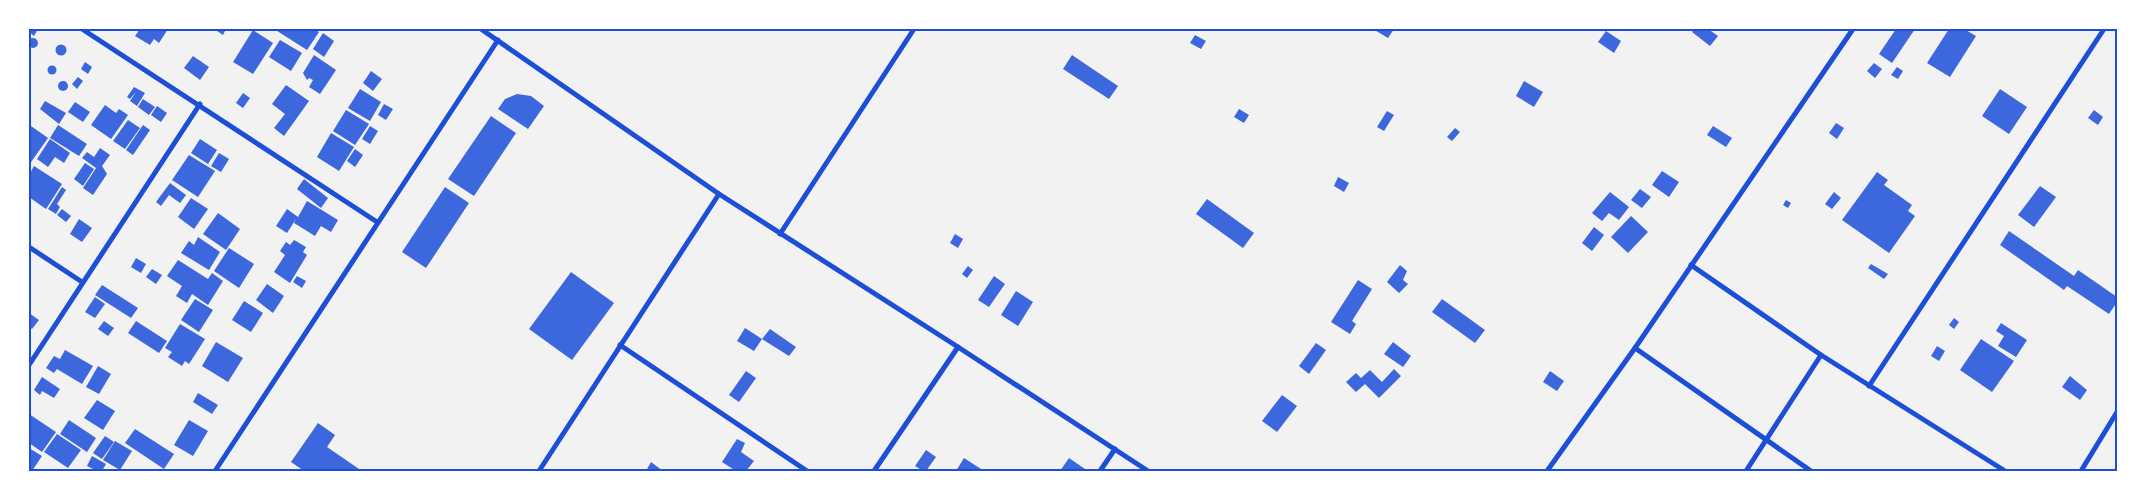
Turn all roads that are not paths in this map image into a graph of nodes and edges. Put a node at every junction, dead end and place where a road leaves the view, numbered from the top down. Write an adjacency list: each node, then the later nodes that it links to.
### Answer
1 (82, 29): 7 (street)
2 (481, 29): 6 (street)
3 (914, 29): 10 (street)
4 (1853, 29): 12 (street)
5 (2104, 29): 19 (street)
6 (498, 40): 8 (street); 9 (street)
7 (200, 104): 9 (street); 13 (street)
8 (719, 194): 10 (street); 14 (street)
9 (377, 222): 23 (street)
10 (780, 234): 15 (street)
11 (29, 247): 13 (street)
12 (1691, 265): 16 (street); 17 (street)
13 (82, 282): 18 (street)
14 (620, 346): 24 (street); 25 (street)
15 (958, 347): 22 (street); 26 (street)
16 (1635, 348): 21 (street); 29 (street)
17 (1821, 356): 19 (street); 21 (street)
18 (29, 365)
19 (1869, 386): 32 (street)
20 (2117, 412): 33 (street)
21 (1765, 441): 30 (street); 31 (street)
22 (1115, 449): 27 (street); 28 (street)
23 (215, 471)
24 (538, 471)
25 (807, 471)
26 (874, 471)
27 (1100, 471)
28 (1148, 471)
29 (1547, 471)
30 (1746, 471)
31 (1811, 471)
32 (2006, 471)
33 (2081, 471)

